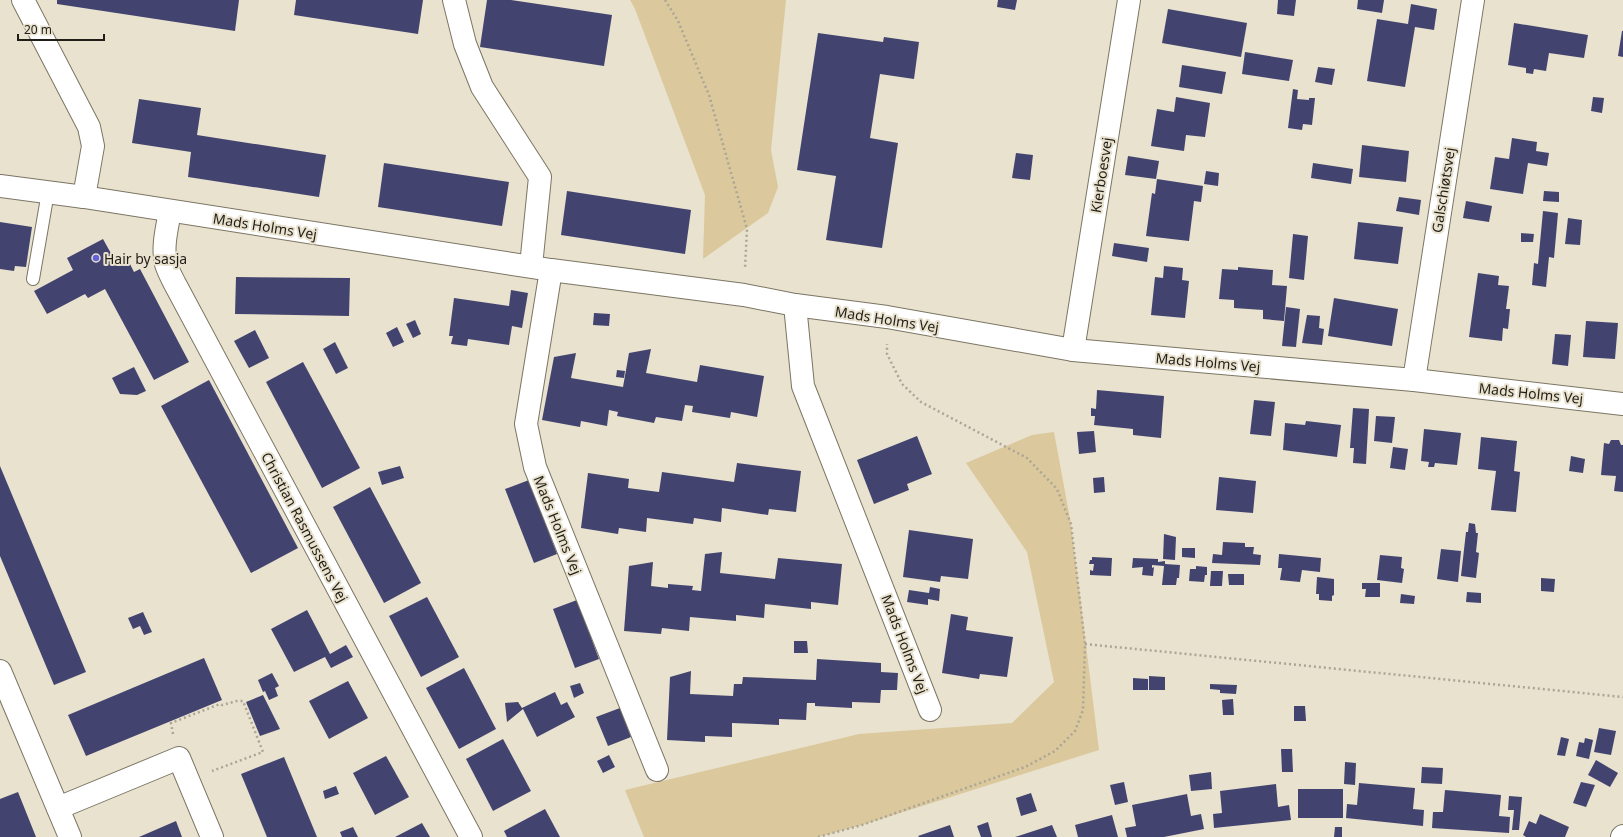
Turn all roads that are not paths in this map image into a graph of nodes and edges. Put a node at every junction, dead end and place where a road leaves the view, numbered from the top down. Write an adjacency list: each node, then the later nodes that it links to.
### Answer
1 (23, 0): 7 (street)
2 (454, 0): 9 (street, Mads Holms Vej)
3 (1129, 0): 12 (street, Kierboesvej)
4 (1473, 0): 13 (street, Galschiøtsvej)
5 (0, 186): 6 (street, Mads Holms Vej)
6 (48, 192): 7 (street, Mads Holms Vej); 10 (lane)
7 (84, 197): 8 (street, Mads Holms Vej)
8 (170, 211): 9 (street, Mads Holms Vej); 21 (street, Christian Rasmussens Vej)
9 (541, 268): 11 (street, Mads Holms Vej); 17 (street, Mads Holms Vej)
10 (33, 279)
11 (795, 305): 12 (street, Mads Holms Vej); 16 (street, Mads Holms Vej)
12 (1073, 350): 13 (street, Mads Holms Vej)
13 (1414, 380): 14 (street, Mads Holms Vej)
14 (1623, 404)
15 (0, 671): 18 (street)
16 (930, 710)
17 (657, 770)
18 (58, 808): 19 (street); 20 (street)
19 (70, 837)
20 (212, 837)
21 (471, 837)

